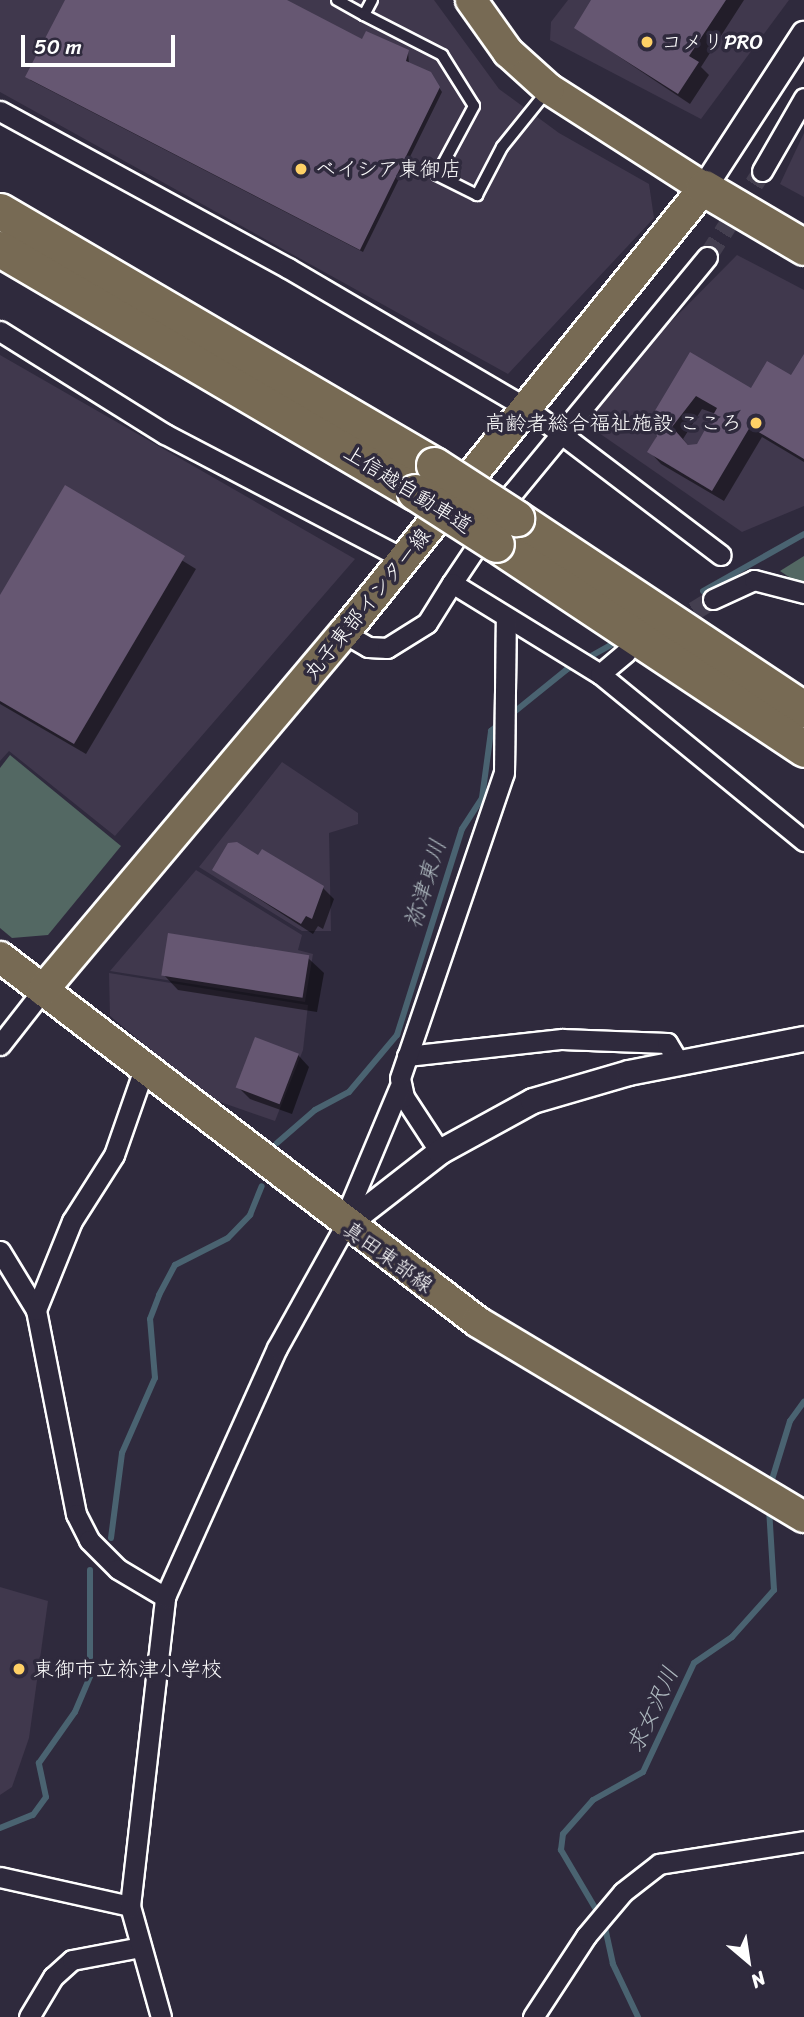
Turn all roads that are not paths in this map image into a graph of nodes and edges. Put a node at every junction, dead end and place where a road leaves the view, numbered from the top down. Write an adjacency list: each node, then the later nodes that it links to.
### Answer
1 (337, 0): 4 (lane)
2 (372, 0): 4 (lane)
3 (471, 0): 6 (main road)
4 (364, 15): 6 (lane)
5 (804, 34): 10 (street)
6 (549, 89): 10 (main road)
7 (804, 99): 9 (street)
8 (0, 111): 16 (street)
9 (762, 171)
10 (704, 188): 12 (highway); 16 (main road, 丸子東部インター線)
11 (0, 211): 18 (highway, 上信越自動車道)
12 (804, 247)
13 (0, 249): 18 (highway, 上信越自動車道)
14 (707, 257): 17 (street)
15 (0, 331): 21 (street)
16 (527, 408): 17 (street); 21 (main road, 丸子東部インター線)
17 (561, 434): 20 (street); 22 (street)
18 (424, 479): 19 (highway, 上信越自動車道, bridge)
19 (506, 531): 25 (highway, 上信越自動車道); 31 (highway, 上信越自動車道)
20 (721, 555)
21 (404, 559): 27 (main road, 丸子東部インター線)
22 (452, 583): 26 (street); 27 (street)
23 (804, 593): 24 (street)
24 (713, 600)
25 (648, 603): 30 (highway); 32 (highway, 上信越自動車道)
26 (506, 617): 29 (street); 40 (street)
27 (344, 633): 37 (main road, 丸子東部インター線)
28 (626, 652): 29 (street)
29 (595, 671): 35 (street)
30 (804, 687)
31 (724, 695): 33 (highway, 上信越自動車道); 34 (highway)
32 (804, 709)
33 (804, 749)
34 (804, 755)
35 (804, 841)
36 (0, 957): 37 (main road, 真田東部線)
37 (43, 990): 39 (street); 42 (main road, 真田東部線)
38 (804, 1039): 41 (street)
39 (0, 1045)
40 (407, 1056): 41 (street); 43 (street)
41 (679, 1063): 44 (street)
42 (144, 1069): 45 (main road, 真田東部線); 47 (street)
43 (400, 1088): 44 (street); 45 (street)
44 (440, 1152): 45 (street)
45 (348, 1215): 48 (main road, 真田東部線); 49 (street)
46 (0, 1251): 47 (street)
47 (36, 1310): 49 (street)
48 (804, 1517)
49 (165, 1597): 52 (street)
50 (804, 1840): 57 (street)
51 (0, 1877): 52 (street)
52 (130, 1906): 53 (street)
53 (141, 1947): 54 (street); 56 (street)
54 (34, 2015): 55 (street)
55 (12, 2017)
56 (161, 2017)
57 (533, 2017)

